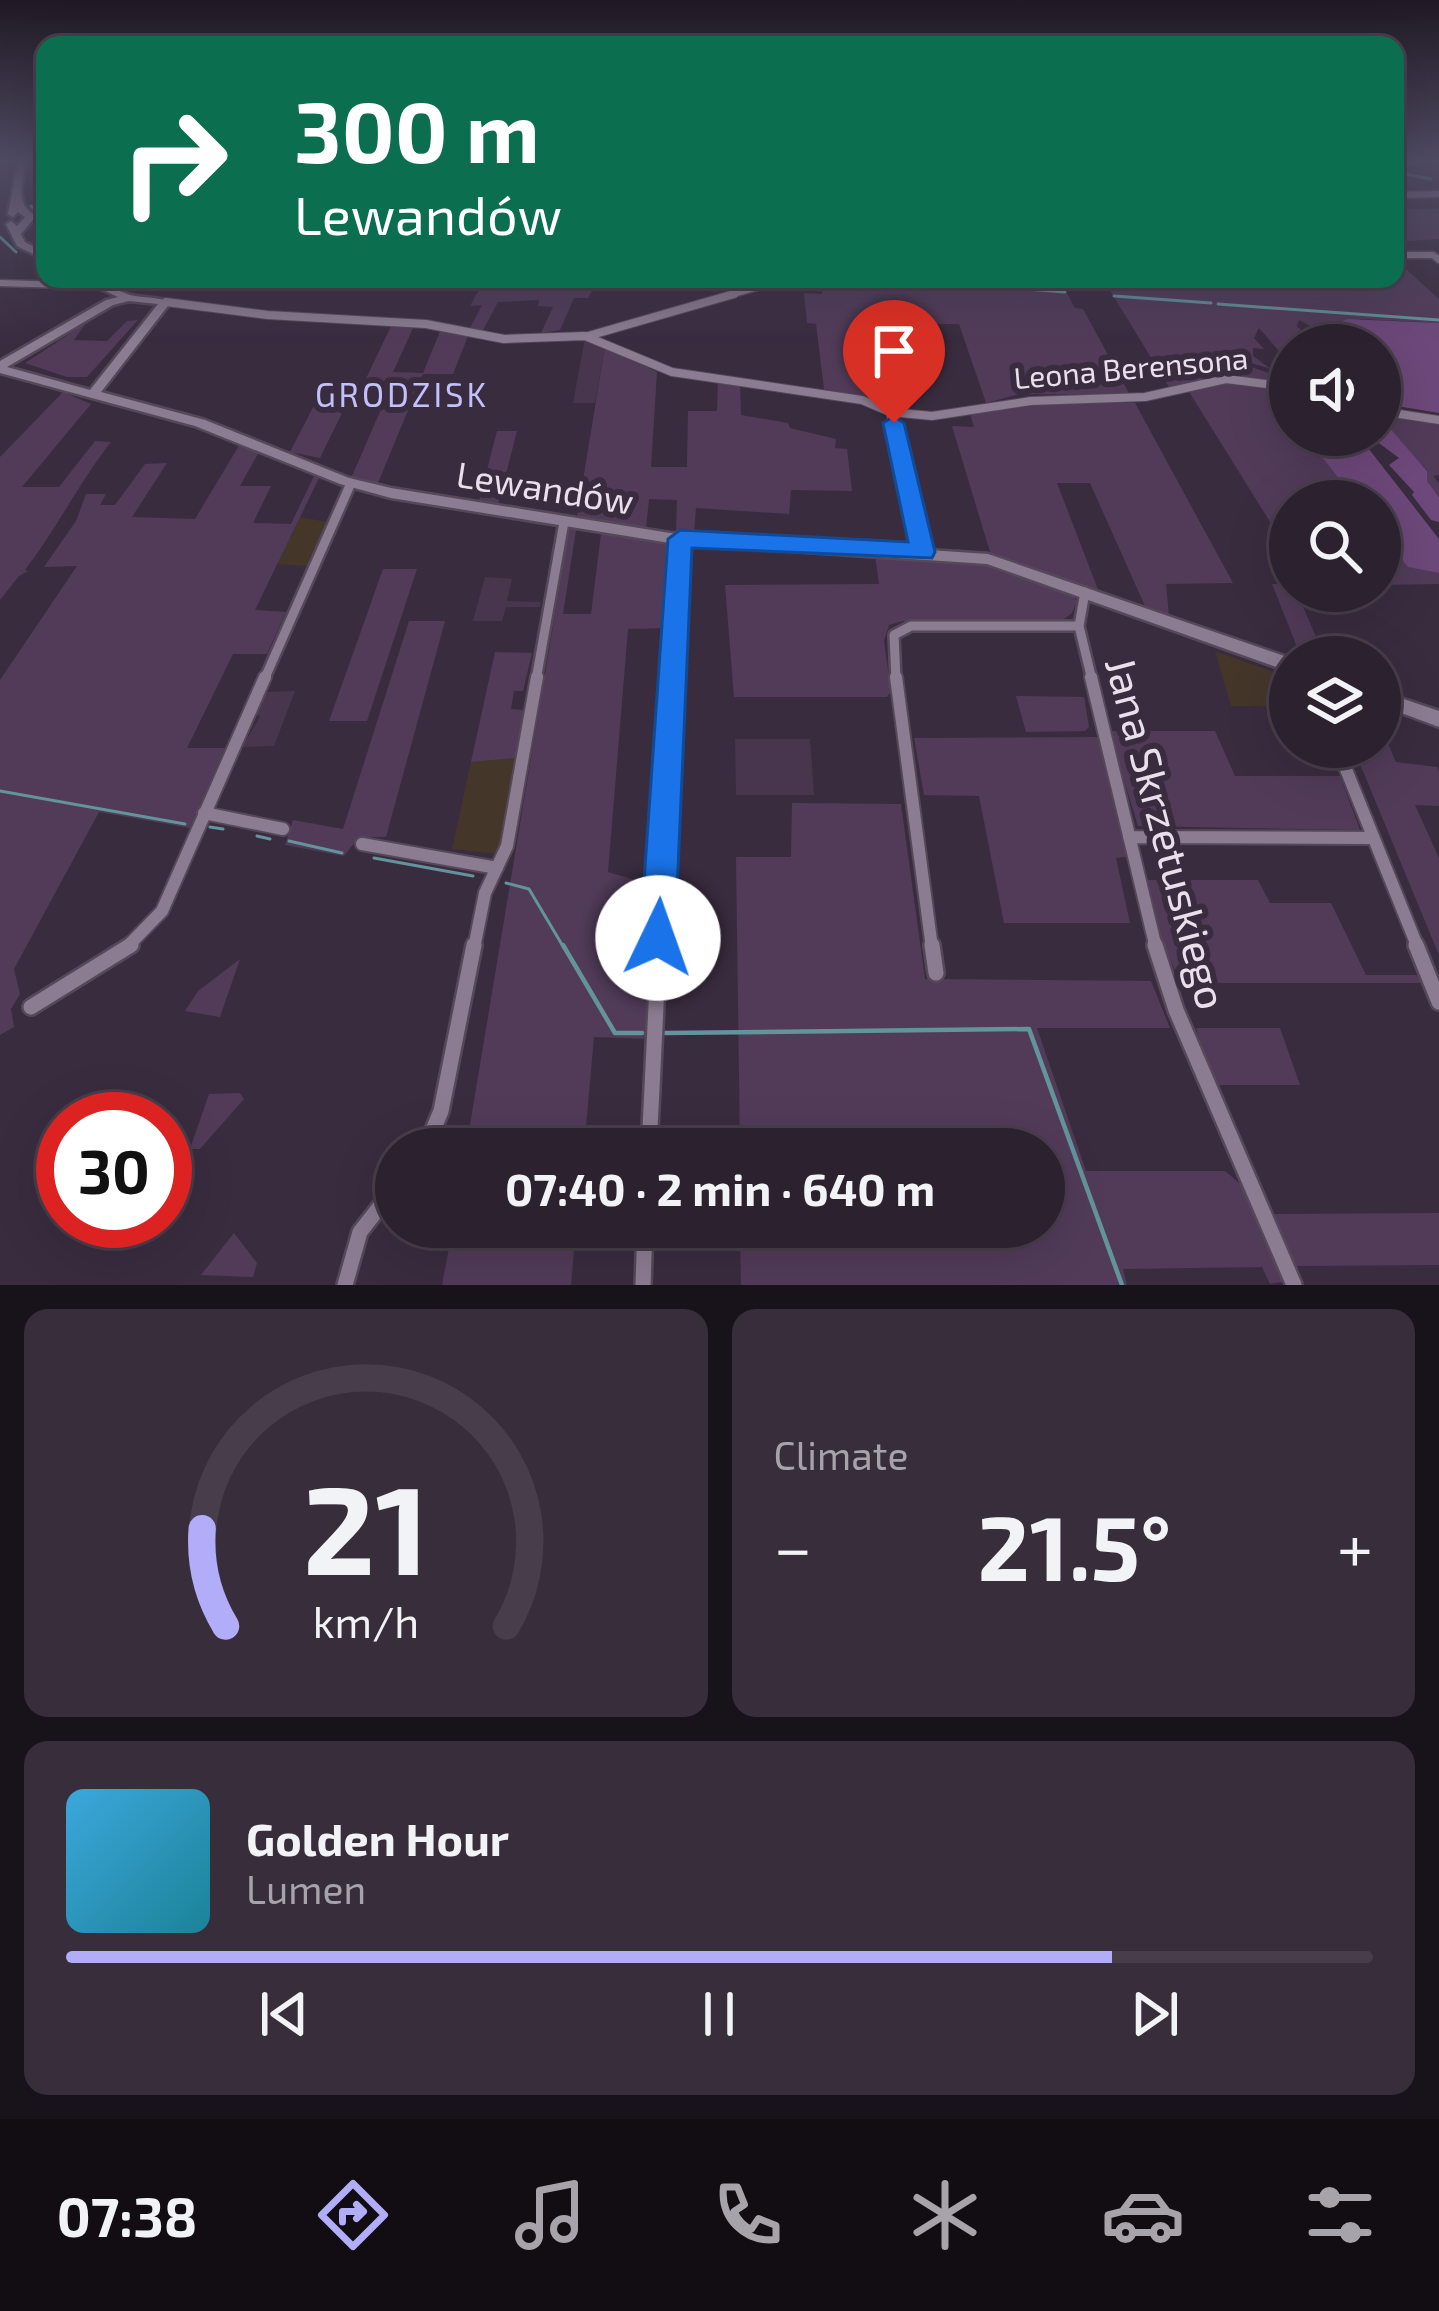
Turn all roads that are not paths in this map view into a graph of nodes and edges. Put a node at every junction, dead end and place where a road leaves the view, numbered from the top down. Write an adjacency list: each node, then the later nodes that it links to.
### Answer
1 (12, 221): 2 (street)
2 (36, 252)
3 (1404, 255): 4 (street)
4 (1439, 260)
5 (0, 284): 6 (street)
6 (36, 285)
7 (97, 288): 9 (street)
8 (754, 288): 11 (street)
9 (111, 298): 10 (street, Leona Berensona); 12 (street, Leona Berensona)
10 (166, 302): 11 (street, Leona Berensona); 14 (street)
11 (588, 336): 15 (street, Leona Berensona)
12 (6, 365): 14 (street, Lewandów)
13 (1269, 384): 15 (street, Leona Berensona)
14 (98, 386): 18 (street, Lewandów)
15 (890, 412): 21 (street)
16 (1401, 414): 17 (street)
17 (1439, 420)
18 (351, 483): 19 (street, Lewandów); 28 (street)
19 (564, 522): 20 (street, Lewandów); 33 (street)
20 (680, 539): 21 (street, Lewandów); 38 (street)
21 (923, 552): 22 (street, Lewandów)
22 (1084, 592): 23 (street, Jana Skrzetuskiego); 24 (street, Lewandów)
23 (1079, 626): 30 (street, Jana Skrzetuskiego); 34 (street)
24 (1269, 658)
25 (1401, 705): 26 (street)
26 (1439, 719)
27 (1345, 768): 31 (street)
28 (204, 813): 29 (street); 36 (street)
29 (283, 829)
30 (1129, 837): 31 (street); 43 (street, Jana Skrzetuskiego)
31 (1373, 838): 35 (street)
32 (362, 844): 33 (street)
33 (497, 868): 37 (street)
34 (936, 973)
35 (1439, 1002)
36 (31, 1006)
37 (433, 1128)
38 (650, 1128)
39 (375, 1213): 41 (street)
40 (644, 1248): 42 (street)
41 (345, 1285)
42 (643, 1285)
43 (1294, 1285)

